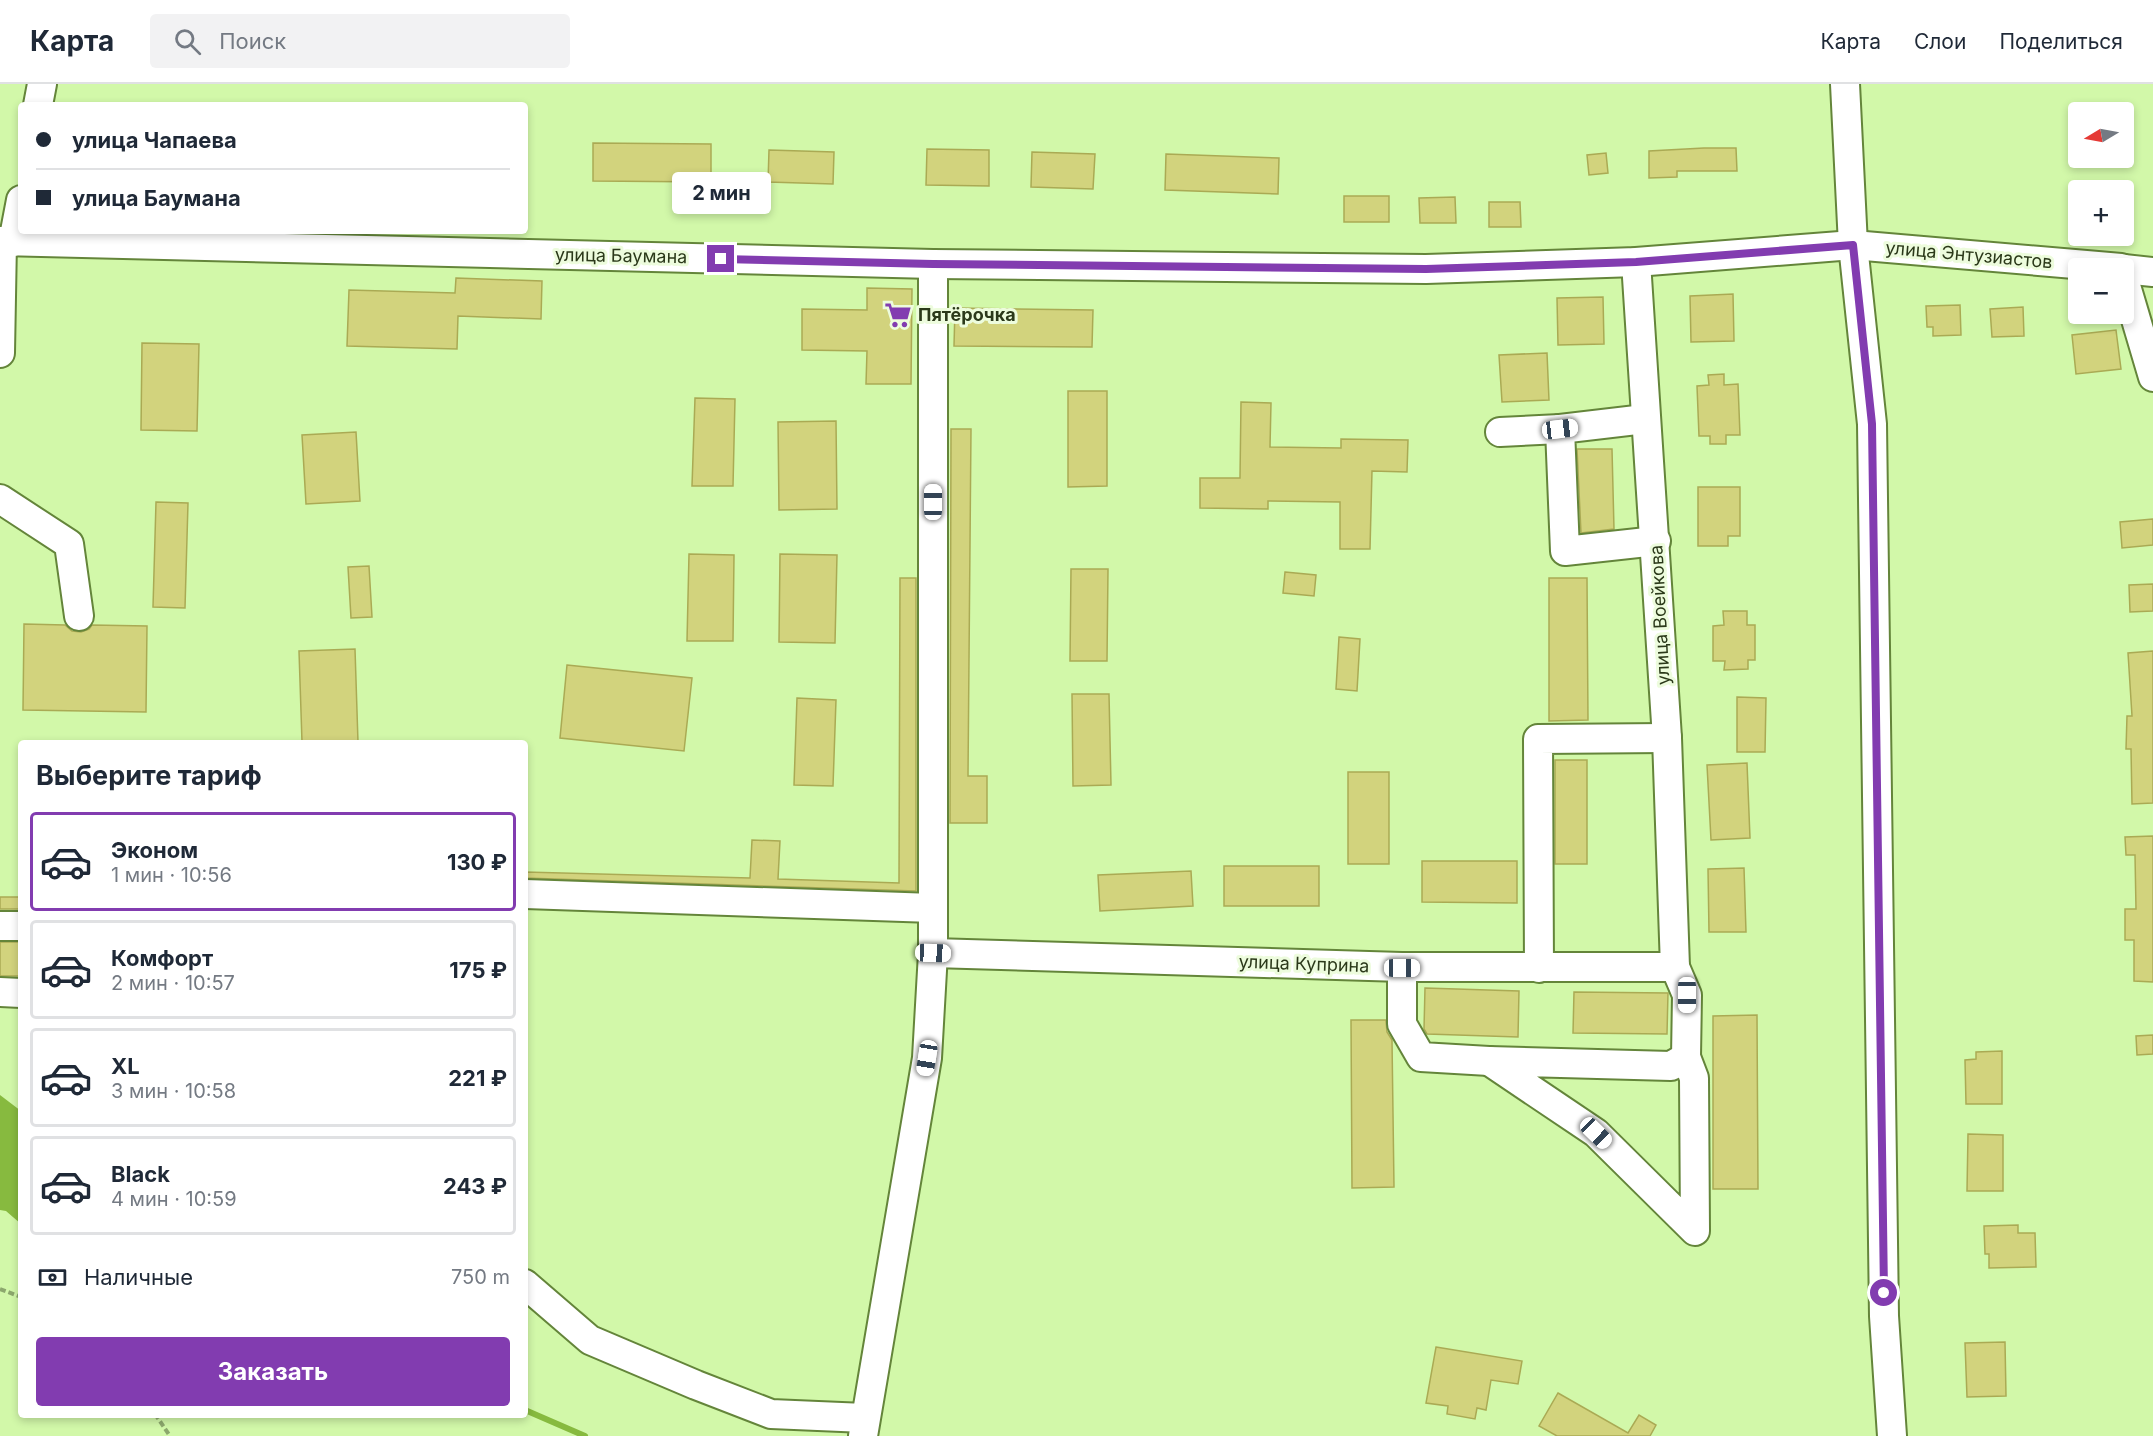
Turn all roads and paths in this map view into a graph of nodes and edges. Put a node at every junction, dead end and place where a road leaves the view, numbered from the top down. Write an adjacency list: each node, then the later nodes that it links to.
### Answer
1 (42, 84): 3 (street)
2 (1845, 84): 6 (street)
3 (39, 102)
4 (18, 208): 5 (street)
5 (5, 242): 8 (street, улица Баумана); 13 (street)
6 (1853, 245): 7 (street, улица Баумана); 9 (street, улица Энтузиастов); 40 (street)
7 (1636, 262): 8 (street, улица Баумана); 15 (street, улица Воейкова)
8 (933, 264): 23 (street)
9 (2068, 264)
10 (2134, 270): 11 (street, улица Энтузиастов)
11 (2153, 272)
12 (2134, 313): 14 (street)
13 (0, 353)
14 (2153, 377)
15 (1646, 419): 16 (street); 19 (street, улица Воейкова)
16 (1560, 429): 17 (street); 19 (street)
17 (1500, 432)
18 (0, 499): 20 (street)
19 (1656, 541): 21 (street, улица Воейкова)
20 (79, 616)
21 (1667, 738): 27 (street, улица Воейкова); 29 (street)
22 (528, 894): 23 (street)
23 (933, 908): 26 (street)
24 (0, 926): 25 (street)
25 (18, 926)
26 (933, 953): 28 (street, улица Куприна); 38 (street)
27 (1675, 967): 29 (street, улица Куприна); 32 (street)
28 (1402, 968): 29 (street, улица Куприна); 33 (street)
29 (1539, 968)
30 (0, 992): 31 (street)
31 (18, 993)
32 (1686, 1057): 33 (street); 33 (street)
33 (1489, 1061)
34 (528, 1287): 38 (street)
35 (0, 1289): 36 (path)
36 (18, 1296)
37 (158, 1418): 39 (path)
38 (864, 1427)
39 (170, 1436)
40 (1892, 1436)

